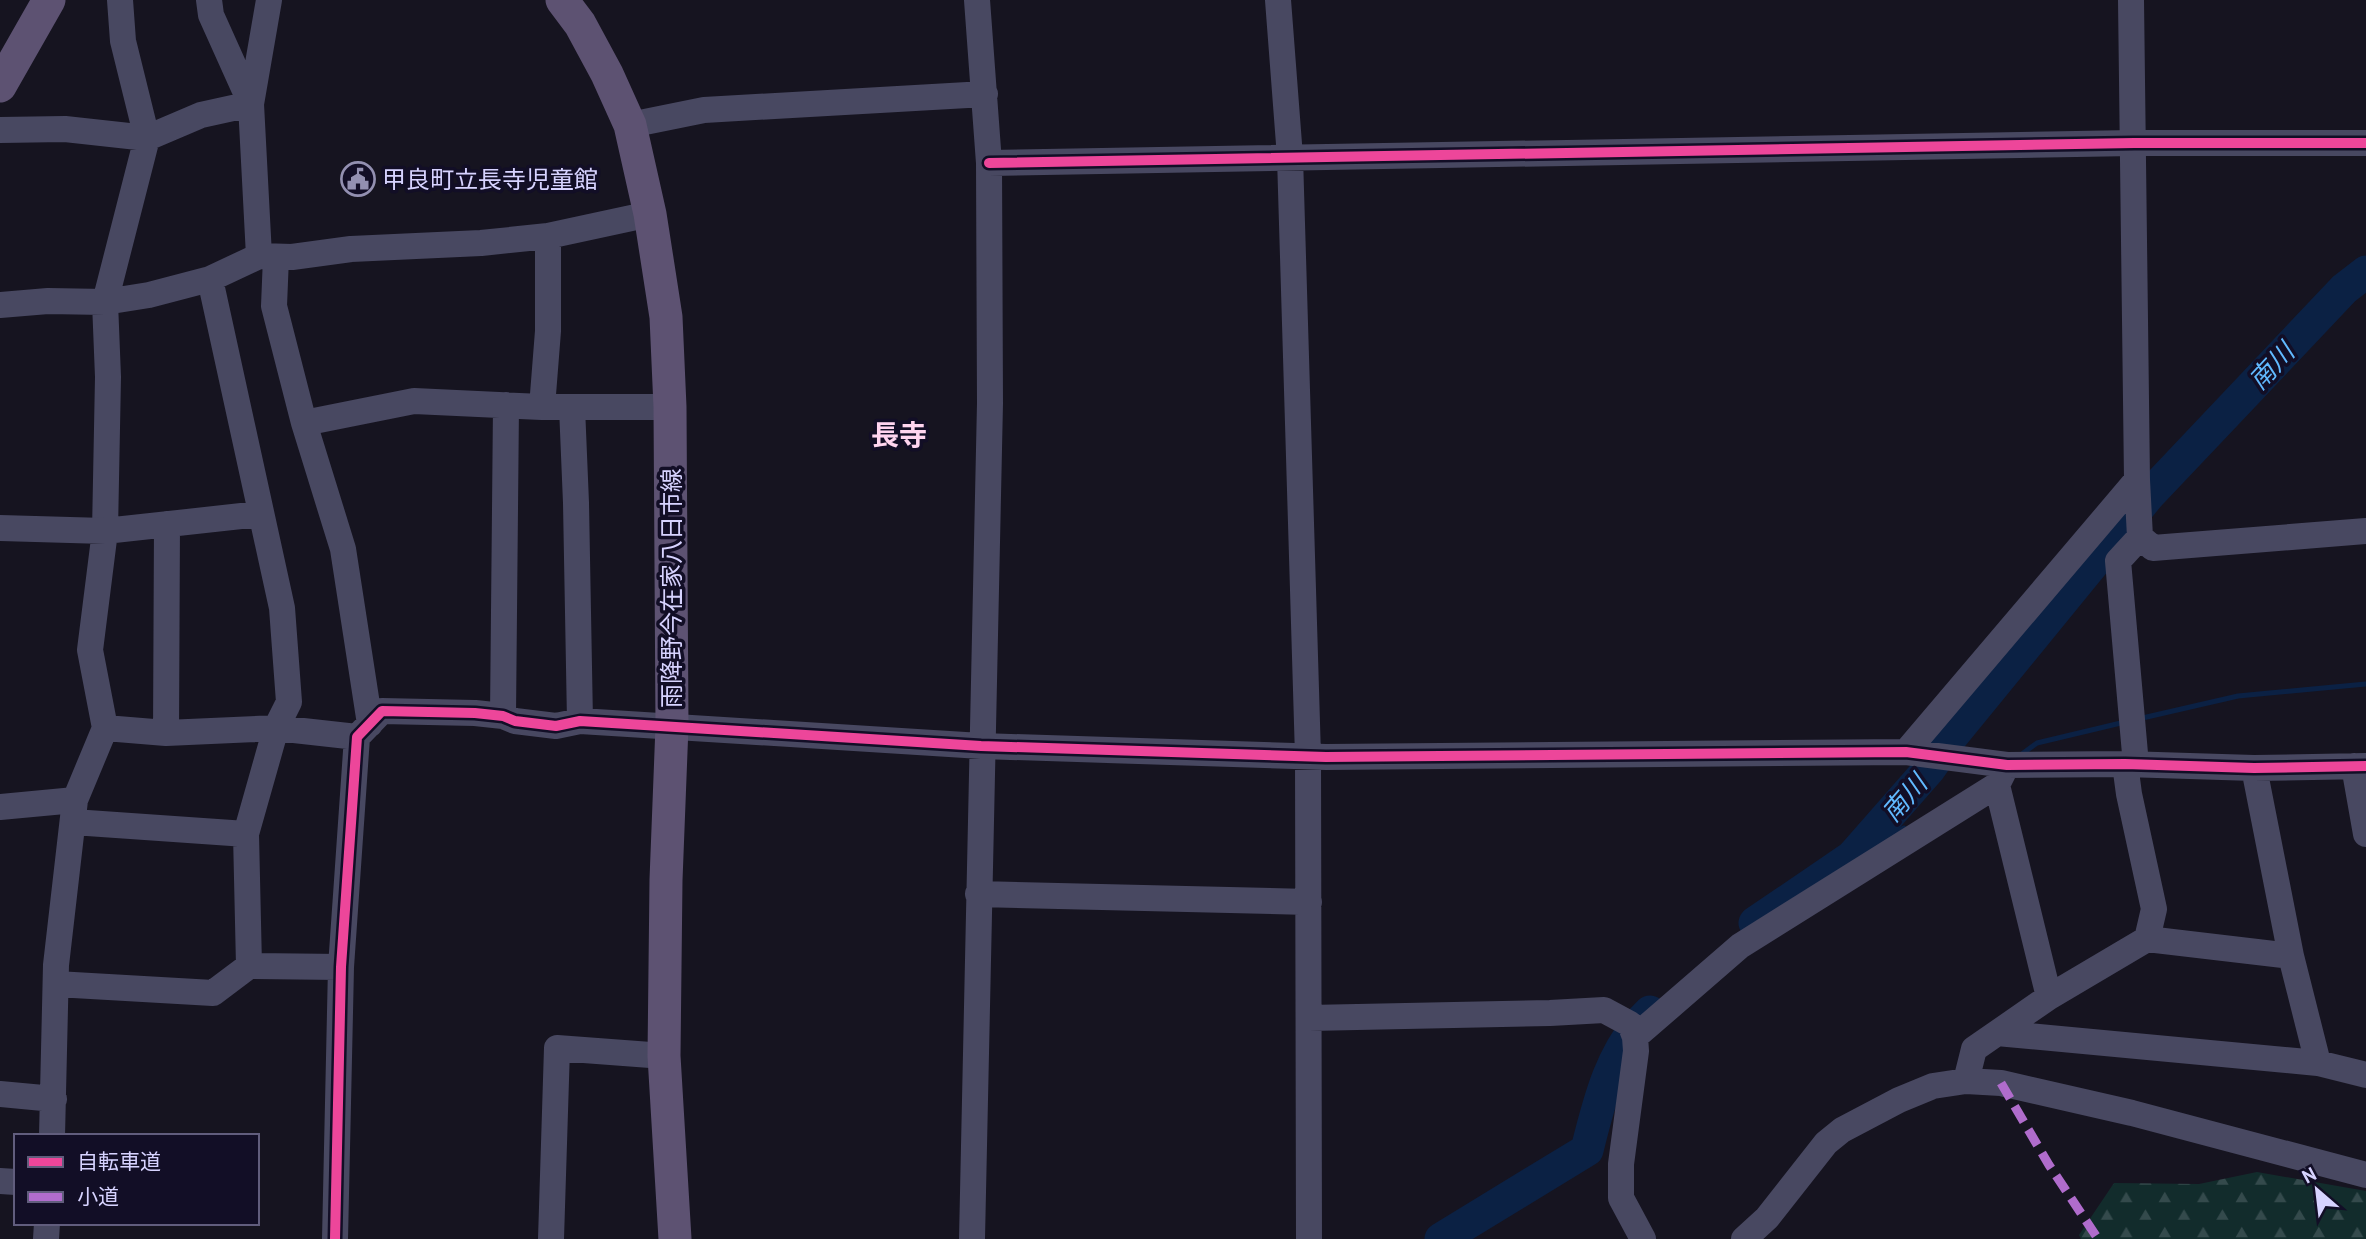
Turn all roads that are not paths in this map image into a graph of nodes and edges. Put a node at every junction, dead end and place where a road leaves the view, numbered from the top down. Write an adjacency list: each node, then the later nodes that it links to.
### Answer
1 (49, 0): 9 (main road)
2 (120, 0): 14 (street)
3 (209, 0): 11 (street)
4 (269, 0): 11 (street)
5 (562, 0): 12 (main road, 雨降野今在家八日市線)
6 (977, 0): 10 (street)
7 (1278, 0): 17 (street)
8 (2131, 0): 15 (street)
9 (0, 86)
10 (985, 94): 12 (street); 18 (street)
11 (251, 104): 14 (street); 21 (street)
12 (630, 125): 19 (main road, 雨降野今在家八日市線)
13 (0, 130): 14 (street)
14 (147, 138): 23 (street)
15 (2134, 143): 16 (street); 17 (street); 30 (street)
16 (2366, 143)
17 (1290, 157): 18 (street); 46 (street)
18 (989, 163): 44 (street)
19 (650, 214): 20 (street); 28 (main road, 雨降野今在家八日市線)
20 (548, 236): 21 (street); 26 (street)
21 (267, 257): 22 (street); 29 (street)
22 (210, 279): 23 (street); 31 (street)
23 (105, 302): 24 (street); 34 (street)
24 (0, 305)
25 (506, 405): 26 (street); 29 (street); 37 (street)
26 (542, 407): 27 (street)
27 (572, 407): 28 (street); 38 (street)
28 (670, 407): 39 (main road, 雨降野今在家八日市線)
29 (304, 423): 42 (street)
30 (2137, 480): 36 (street); 45 (street)
31 (260, 514): 32 (street); 41 (street)
32 (167, 524): 34 (street); 43 (street)
33 (0, 528): 34 (street)
34 (105, 531): 40 (street)
35 (2366, 531): 36 (street)
36 (2140, 537): 47 (street)
37 (503, 716): 38 (street); 42 (street)
38 (580, 721): 39 (street)
39 (672, 726): 44 (street); 66 (main road, 雨降野今在家八日市線)
40 (105, 728): 43 (street); 52 (street)
41 (276, 728): 42 (street); 43 (street); 53 (street)
42 (364, 730): 60 (street)
43 (166, 733)
44 (981, 746): 46 (street); 55 (street)
45 (1906, 752): 46 (street); 50 (street)
46 (1308, 756): 56 (street)
47 (2130, 764): 49 (street); 50 (street); 57 (street)
48 (2360, 766): 49 (street); 54 (street)
49 (2254, 768): 58 (street)
50 (2002, 775): 62 (street); 65 (street)
51 (0, 807): 52 (street)
52 (74, 811): 53 (street); 61 (street)
53 (246, 834): 59 (street)
54 (2366, 834)
55 (978, 894): 56 (street); 77 (street)
56 (1309, 902): 63 (street)
57 (2147, 939): 58 (street); 62 (street)
58 (2291, 956): 67 (street)
59 (249, 966): 60 (street); 61 (street)
60 (341, 967): 74 (street)
61 (56, 984): 71 (street)
62 (2049, 997): 64 (street)
63 (1309, 1018): 65 (street); 78 (street)
64 (1997, 1033): 67 (street); 69 (street)
65 (1635, 1037): 79 (street)
66 (664, 1056): 75 (street); 76 (main road, 雨降野今在家八日市線)
67 (2318, 1063): 68 (street)
68 (2366, 1074)
69 (1966, 1081): 73 (street); 80 (street)
70 (0, 1094): 71 (street)
71 (54, 1099): 72 (street)
72 (52, 1134)
73 (2366, 1175)
74 (335, 1239)
75 (551, 1239)
76 (675, 1239)
77 (972, 1239)
78 (1309, 1239)
79 (1643, 1239)
80 (1744, 1239)

